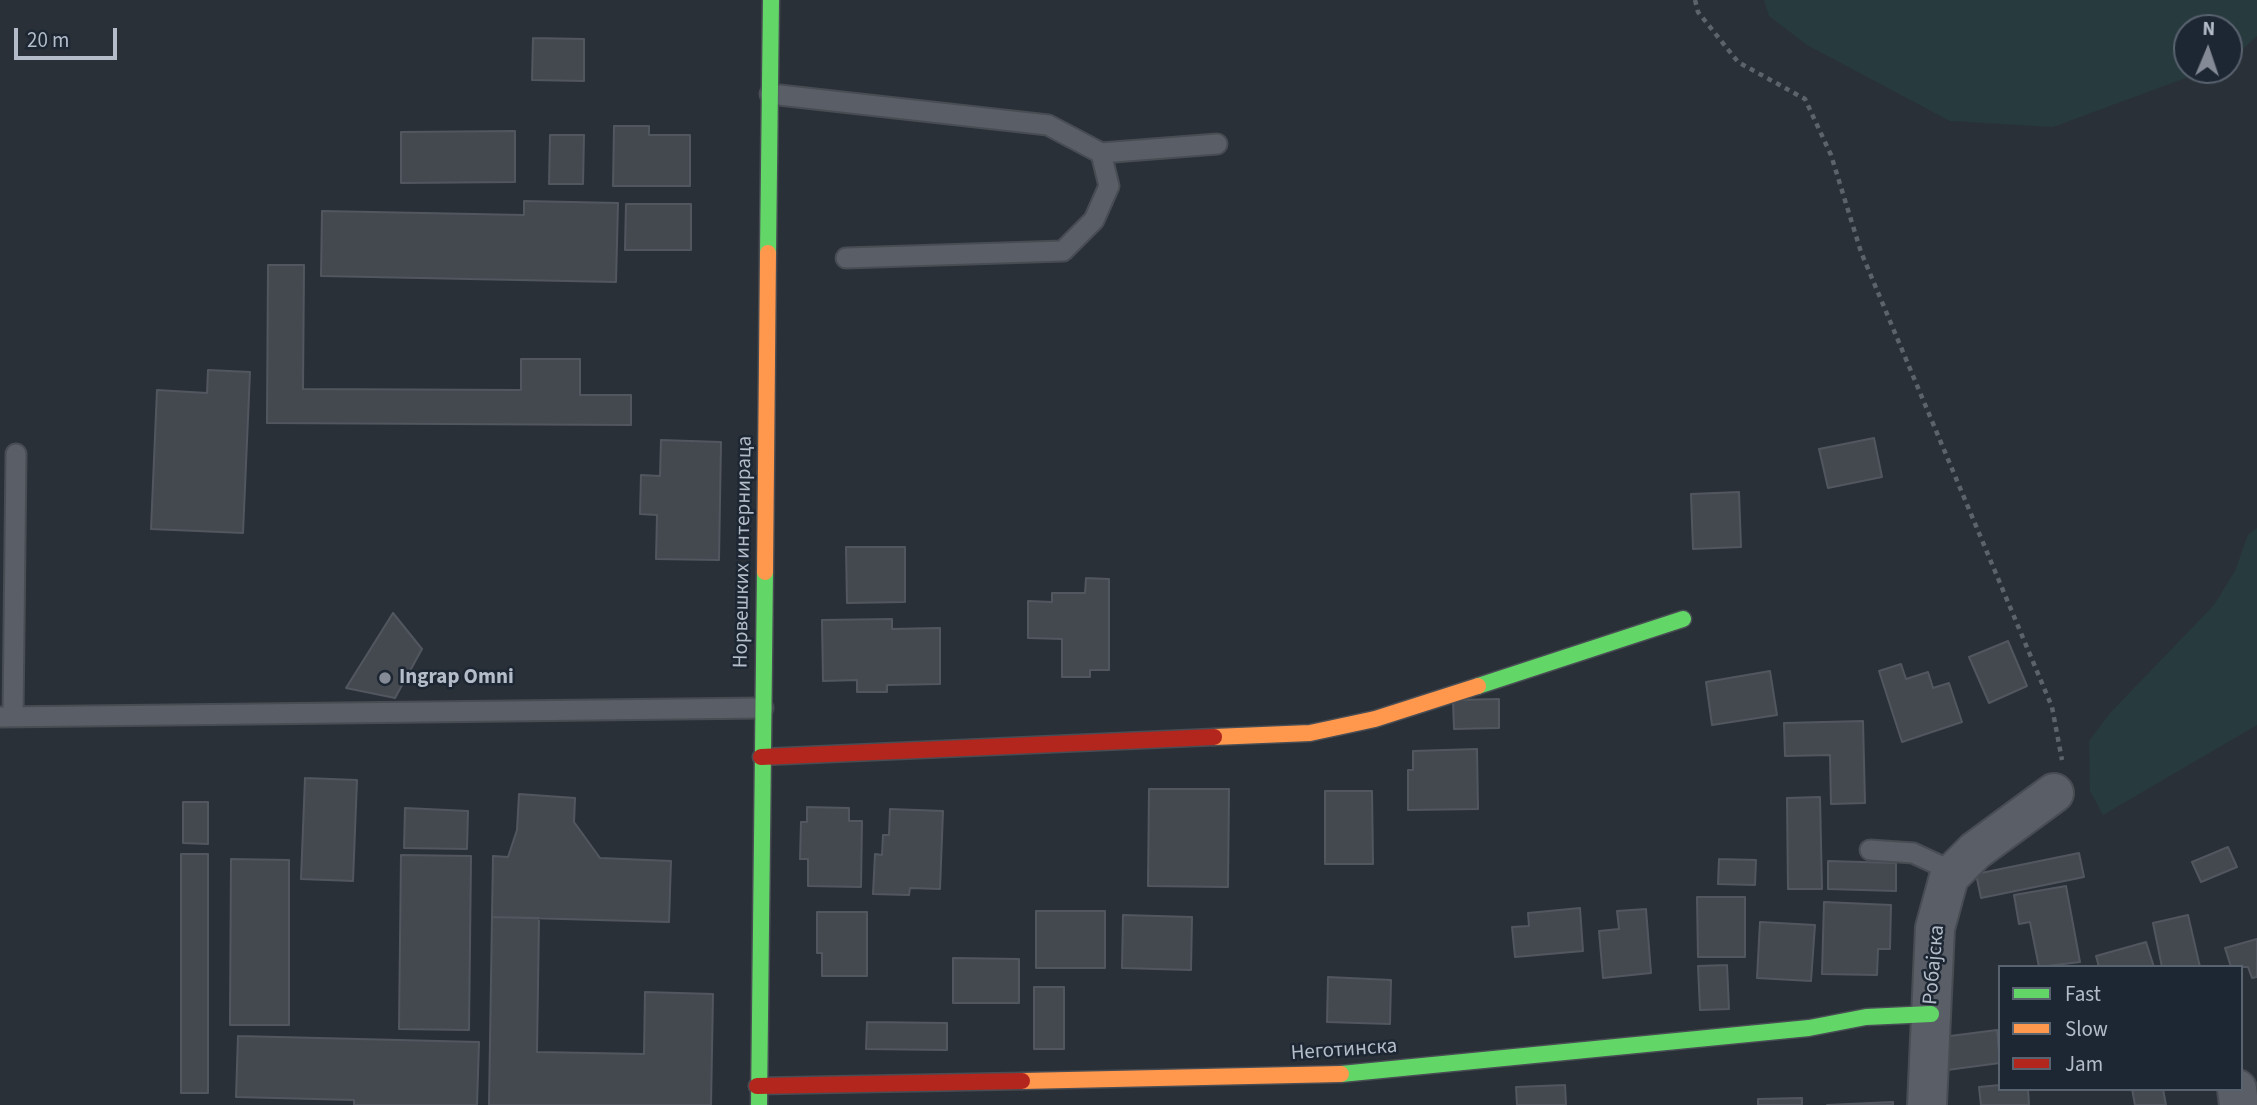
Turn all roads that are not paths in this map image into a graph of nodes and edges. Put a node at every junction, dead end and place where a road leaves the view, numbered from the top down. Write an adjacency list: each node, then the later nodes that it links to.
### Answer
1 (771, 0): 2 (street, Норвешких интернираца)
2 (770, 94): 4 (lane); 8 (street, Норвешких интернираца)
3 (1217, 144): 4 (lane)
4 (1101, 153): 5 (lane)
5 (846, 258)
6 (16, 454): 9 (lane)
7 (1683, 619): 10 (street)
8 (763, 708): 9 (lane); 10 (street, Норвешких интернираца)
9 (7, 717)
10 (761, 757): 15 (street, Норвешких интернираца)
11 (2054, 793): 13 (street, Робајска)
12 (1871, 850): 13 (lane)
13 (1954, 872): 14 (street, Робајска)
14 (1931, 1014): 15 (street, Неготинска); 17 (street, Робајска)
15 (757, 1086): 16 (street, Норвешких интернираца)
16 (759, 1105)
17 (1927, 1105)

